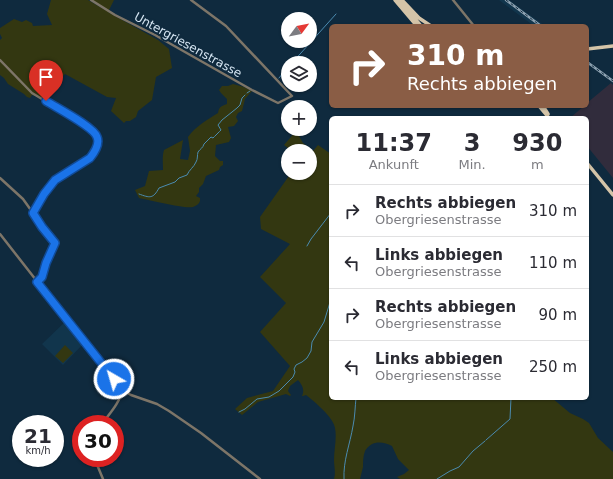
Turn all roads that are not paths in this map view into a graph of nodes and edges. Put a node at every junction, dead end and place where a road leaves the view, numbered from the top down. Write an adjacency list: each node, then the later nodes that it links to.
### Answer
1 (91, 0): 2 (street, Untergriesenstrasse)
2 (191, 0)
3 (395, 0): 7 (main road)
4 (399, 0): 8 (main road)
5 (402, 0): 9 (main road)
6 (453, 0): 10 (street)
7 (415, 24)
8 (419, 24)
9 (428, 24)
10 (472, 24)
11 (613, 46): 12 (main road)
12 (589, 49)
13 (0, 60): 19 (street)
14 (541, 108): 15 (main road)
15 (548, 116)
16 (589, 165): 18 (main road)
17 (0, 178): 19 (street)
18 (613, 195)
19 (33, 213): 21 (street)
20 (0, 234): 21 (street)
21 (37, 282): 22 (street)
22 (122, 390): 23 (street); 26 (street)
23 (109, 415)
24 (98, 467): 25 (street)
25 (103, 479)
26 (260, 479)

